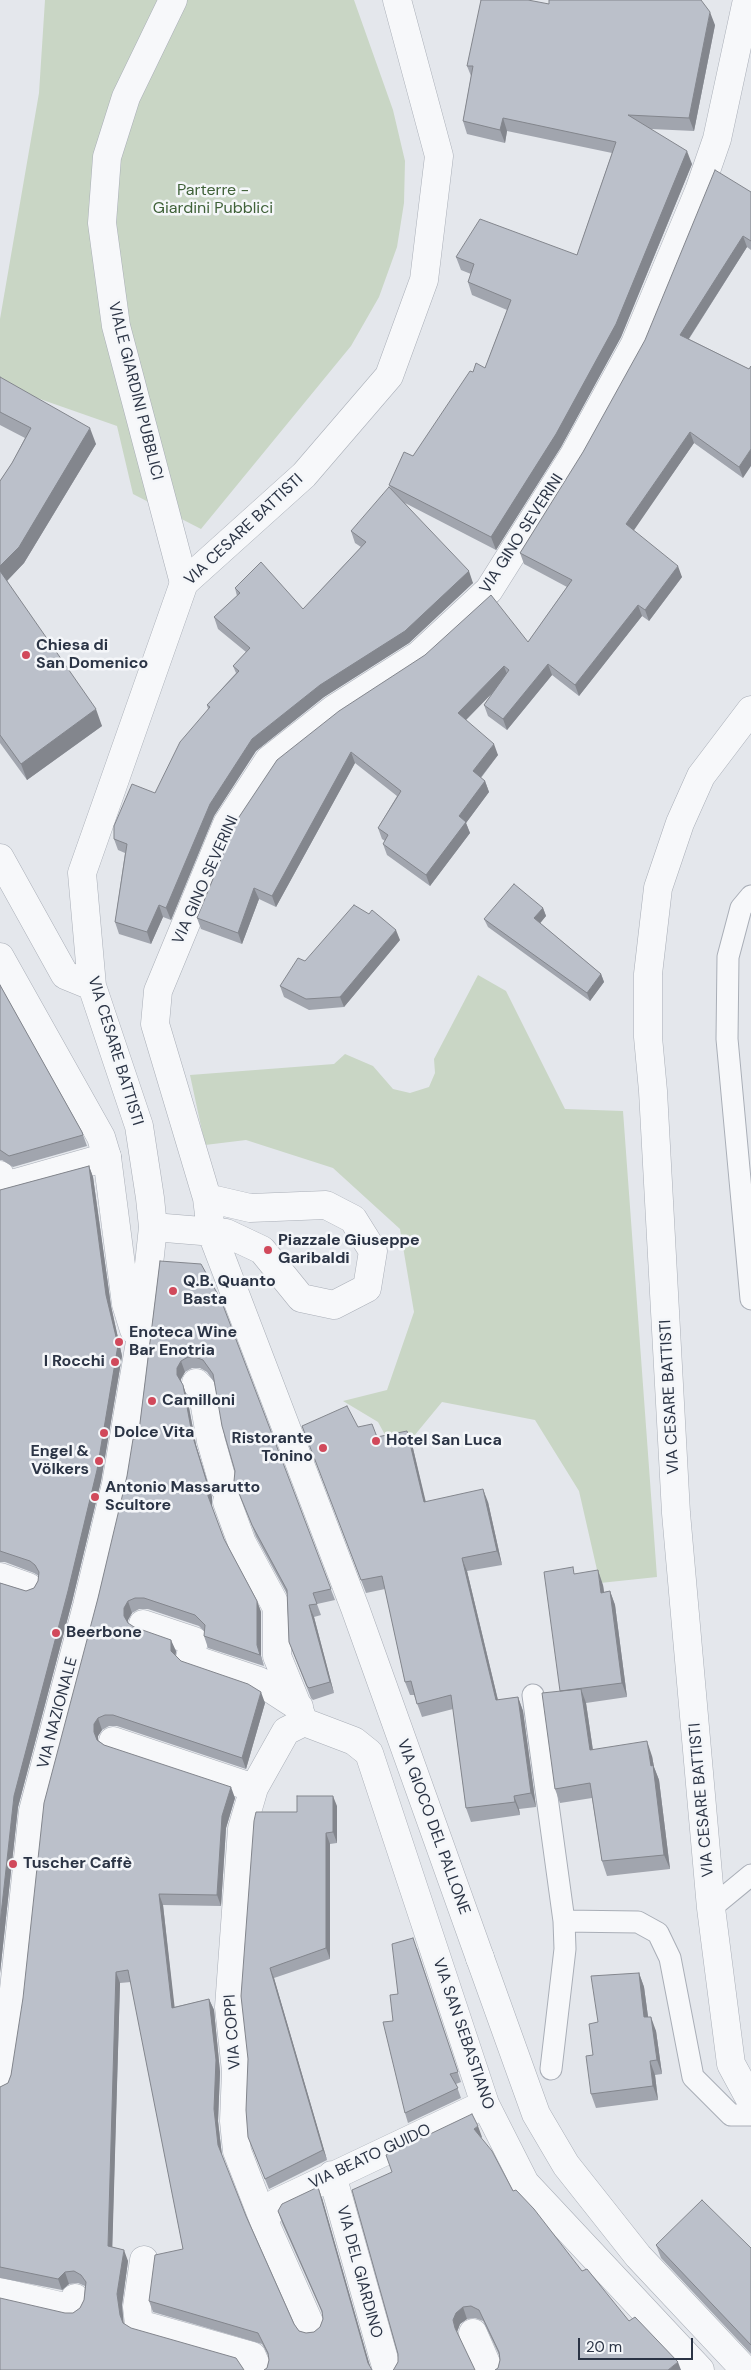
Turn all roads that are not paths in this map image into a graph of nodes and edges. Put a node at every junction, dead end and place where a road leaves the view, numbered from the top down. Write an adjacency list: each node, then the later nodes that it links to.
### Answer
1 (173, 0): 4 (street, VIALE GIARDINI PUBBLICI)
2 (397, 0): 4 (street, VIA CESARE BATTISTI)
3 (747, 0): 12 (street, VIA GINO SEVERINI)
4 (184, 583): 9 (street, VIA CESARE BATTISTI)
5 (751, 710): 26 (street, VIA CESARE BATTISTI)
6 (0, 858): 9 (street)
7 (751, 896): 15 (lane)
8 (0, 956): 10 (street)
9 (92, 986): 13 (street, VIA CESARE BATTISTI)
10 (107, 1157): 11 (street); 16 (street)
11 (0, 1175)
12 (207, 1198): 14 (street); 14 (street)
13 (153, 1227): 14 (street); 16 (street, VIA NAZIONALE)
14 (211, 1231): 44 (street, VIA GIOCO DEL PALLONE)
15 (751, 1299)
16 (142, 1330): 29 (street, VIA NAZIONALE)
17 (196, 1383): 22 (street)
18 (0, 1577): 19 (street)
19 (28, 1587)
20 (143, 1624): 22 (street, VIA SAN SEBASTIANO)
21 (533, 1695): 27 (lane)
22 (296, 1720): 24 (street, VIA COPPI); 31 (street, VIA SAN SEBASTIANO)
23 (113, 1741): 24 (street)
24 (254, 1788): 34 (street, VIA COPPI)
25 (751, 1875): 26 (lane)
26 (711, 1908): 30 (street, VIA CESARE BATTISTI)
27 (564, 1921): 28 (lane); 32 (lane)
28 (551, 2069)
29 (0, 2084)
30 (751, 2101)
31 (485, 2104): 33 (street, VIA BEATO GUIDO); 43 (street, VIA SAN SEBASTIANO)
32 (751, 2115)
33 (332, 2174): 34 (street, VIA BEATO GUIDO); 41 (street, VIA DEL GIARDINO)
34 (264, 2221): 38 (street, VIA COPPI)
35 (144, 2260): 40 (street)
36 (0, 2292): 37 (street)
37 (75, 2298)
38 (312, 2329)
39 (473, 2333): 42 (street)
40 (258, 2370)
41 (386, 2370)
42 (489, 2370)
43 (700, 2370)
44 (745, 2370)

